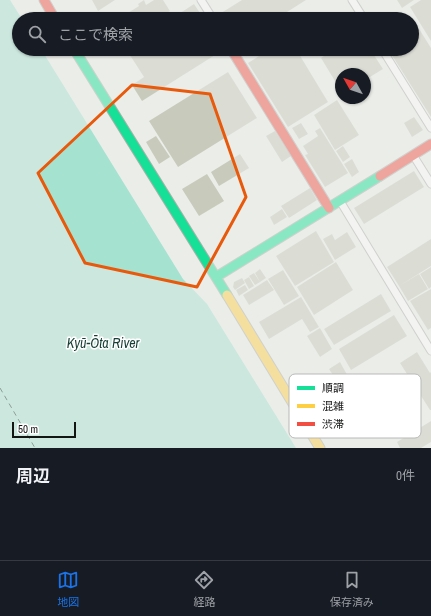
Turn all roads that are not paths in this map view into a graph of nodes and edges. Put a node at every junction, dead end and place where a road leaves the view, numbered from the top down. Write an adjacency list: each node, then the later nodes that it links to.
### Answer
1 (44, 0): 4 (street)
2 (201, 0): 5 (street)
3 (352, 0): 6 (street)
4 (52, 12)
5 (208, 12)
6 (360, 12)
7 (78, 56): 16 (street)
8 (235, 56): 15 (street)
9 (386, 56): 10 (street)
10 (431, 128)
11 (431, 144): 12 (street)
12 (413, 155): 13 (street); 14 (street)
13 (431, 184)
14 (340, 202): 15 (street); 17 (street)
15 (329, 208): 16 (street)
16 (216, 277): 18 (street)
17 (431, 351)
18 (289, 397)
19 (314, 438): 20 (street)
20 (320, 448)

